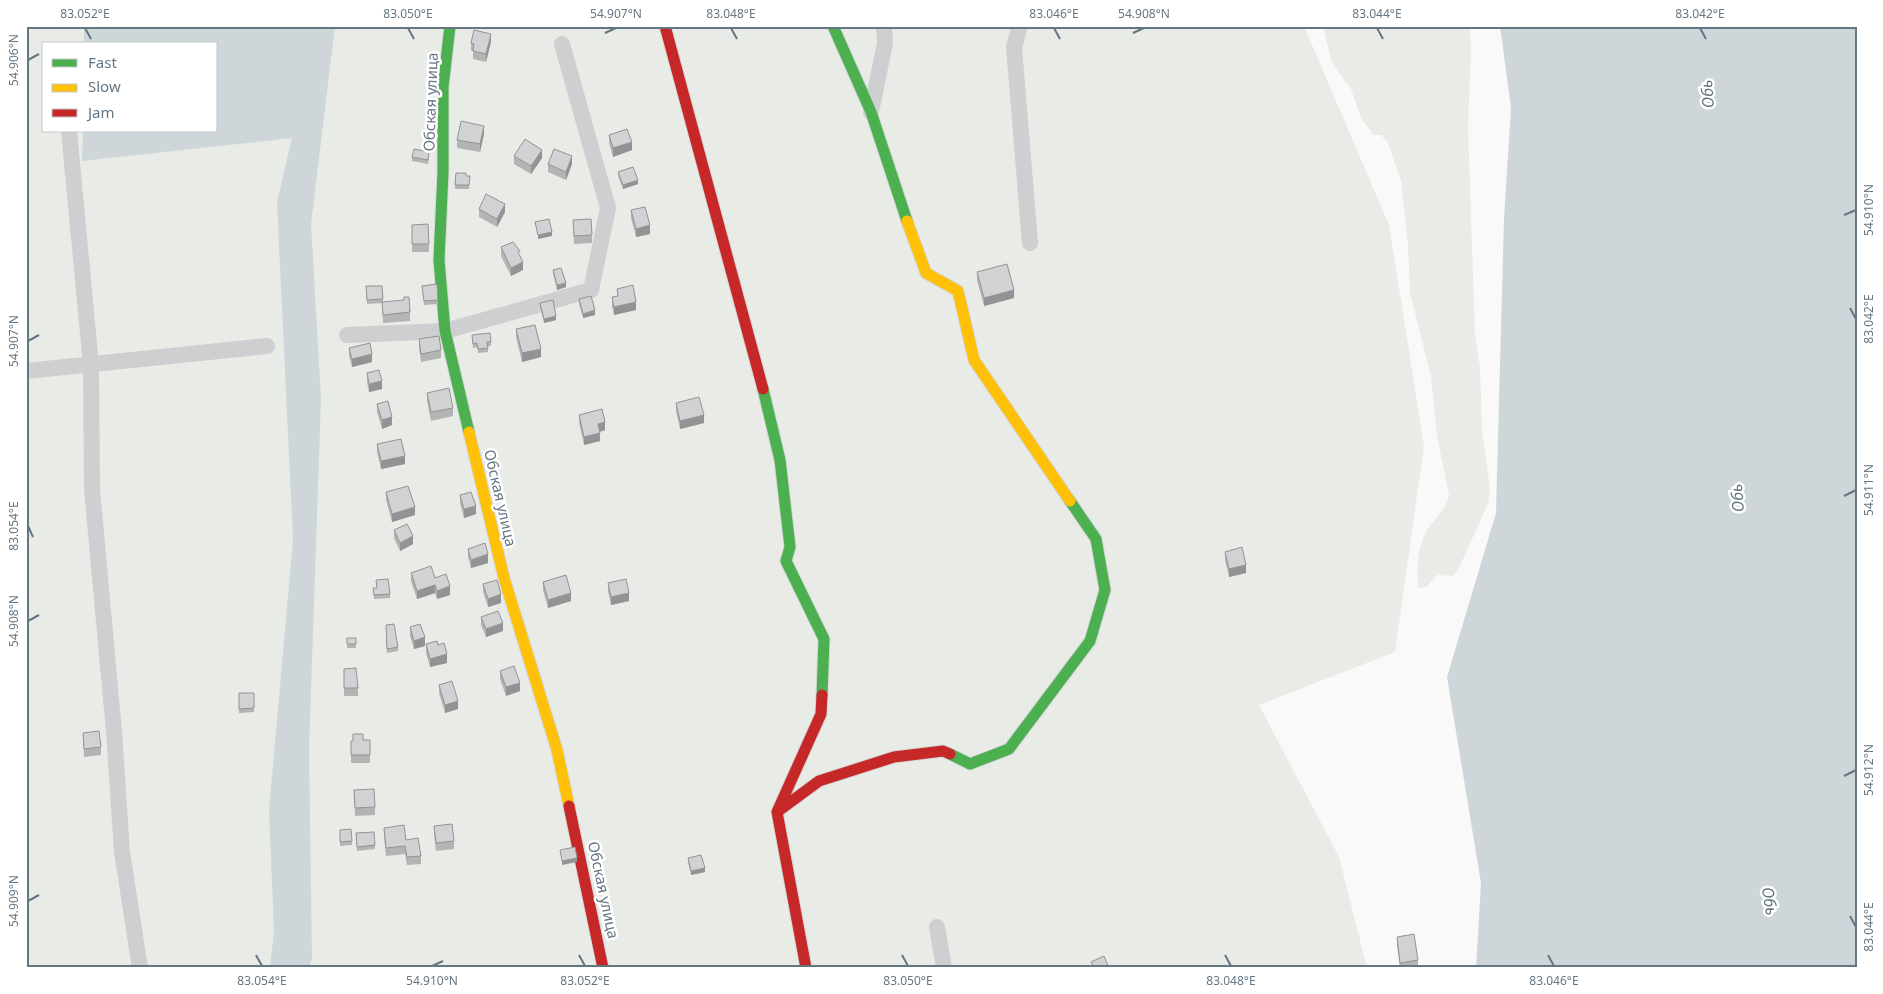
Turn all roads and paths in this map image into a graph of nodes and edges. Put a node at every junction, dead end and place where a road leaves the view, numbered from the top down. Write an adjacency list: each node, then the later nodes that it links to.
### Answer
1 (450, 26): 10 (street, Обская улица)
2 (665, 26): 15 (street)
3 (833, 26): 7 (street)
4 (884, 26): 7 (street)
5 (1020, 26): 9 (street)
6 (562, 44): 10 (street)
7 (871, 112): 15 (street)
8 (69, 132): 13 (street)
9 (1030, 243)
10 (445, 331): 11 (street); 18 (street, Обская улица)
11 (347, 335)
12 (267, 346): 13 (street)
13 (90, 365): 14 (street); 17 (street)
14 (26, 371)
15 (778, 812): 19 (street)
16 (937, 927): 20 (street)
17 (140, 968)
18 (603, 968)
19 (806, 968)
20 (944, 968)

